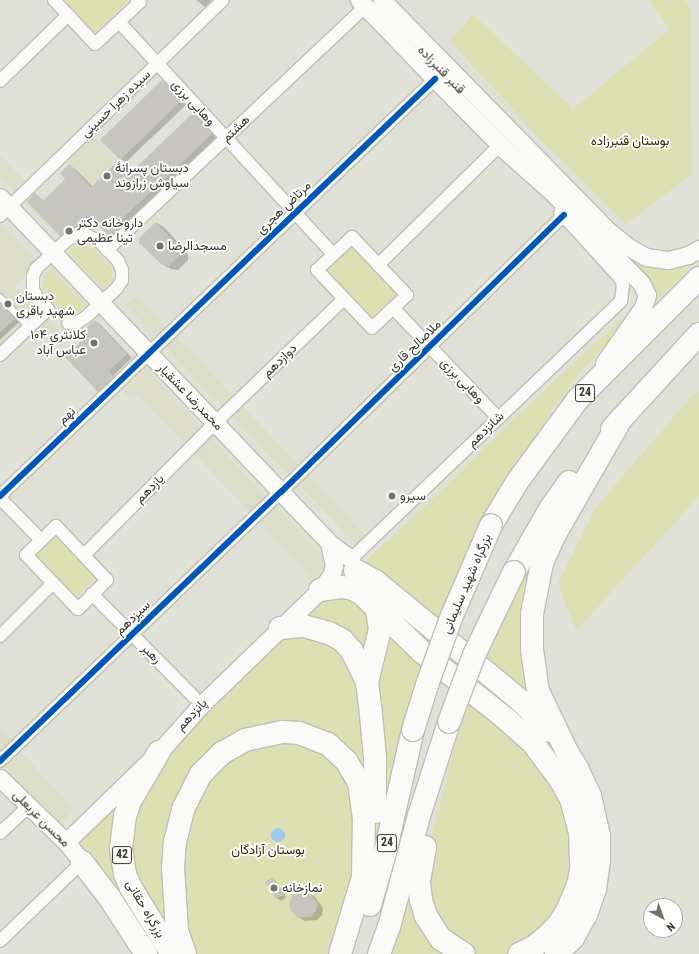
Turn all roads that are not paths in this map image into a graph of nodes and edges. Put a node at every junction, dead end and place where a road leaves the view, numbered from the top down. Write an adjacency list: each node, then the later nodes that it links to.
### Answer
1 (54, 0): 6 (street)
2 (138, 0): 7 (street)
3 (223, 0): 8 (street, سیده زهرا حسینی)
4 (382, 0): 16 (main road, قنبر قنبرزاده)
5 (362, 3): 9 (main road, قنبر قنبرزاده); 11 (street, هشتم)
6 (68, 15): 7 (street); 10 (street)
7 (119, 22): 8 (street, وهابی برزی)
8 (157, 64): 11 (street, وهابی برزی); 13 (street, سیده زهرا حسینی)
9 (435, 79): 12 (main road, قنبر قنبرزاده); 14 (street, مرتاض هجری)
10 (0, 81)
11 (226, 138): 14 (street, وهابی برزی); 17 (street, هشتم)
12 (505, 149): 15 (street, قنبر قنبرزاده); 20 (street); 33 (main road)
13 (3, 207): 18 (main road, محمدرضا عشقیار)
14 (295, 213): 19 (street, وهابی برزی); 31 (street, مرتاض هجری)
15 (564, 215): 24 (street, قنبر قنبرزاده); 30 (street, ملاصالح قاری)
16 (699, 249)
17 (107, 250): 18 (street); 25 (street)
18 (53, 253): 25 (main road, محمدرضا عشقیار); 28 (street)
19 (333, 254): 20 (street); 23 (street)
20 (378, 265): 26 (street)
21 (699, 278): 33 (highway, بزرگراه شهید سلیمانی / 24)
22 (0, 297): 28 (lane)
23 (344, 299): 26 (street); 36 (street, دوازدهم)
24 (621, 300): 34 (street, شانزدهم)
25 (101, 303): 27 (street); 31 (main road, محمدرضا عشقیار)
26 (393, 308): 30 (street, وهابی برزی)
27 (68, 323)
28 (29, 327): 32 (street)
29 (699, 334): 35 (highway, 24)
30 (430, 347): 34 (street, وهابی برزی); 37 (street, ملاصالح قاری)
31 (149, 353): 36 (main road, محمدرضا عشقیار); 38 (street, نهم)
32 (0, 355)
33 (578, 399): 68 (highway, بزرگراه شهید سلیمانی / 24, bridge)
34 (498, 418): 42 (street, شانزدهم)
35 (622, 419): 53 (highway); 55 (highway, 24, bridge)
36 (216, 423): 37 (main road, محمدرضا عشقیار); 41 (street, یازدهم)
37 (281, 492): 40 (main road, محمدرضا عشقیار); 49 (street, سیزدهم)
38 (0, 497): 39 (street)
39 (41, 540): 41 (street); 43 (street)
40 (329, 543): 42 (main road, محمدرضا عشقیار); 44 (main road, پانزدهم)
41 (84, 555): 46 (street)
42 (353, 564): 45 (highway); 53 (highway)
43 (53, 584): 46 (street); 50 (street)
44 (320, 590): 45 (highway); 48 (main road, پانزدهم)
45 (361, 593): 47 (highway)
46 (92, 594): 49 (street, رهبر)
47 (377, 609): 51 (highway); 71 (highway)
48 (280, 628): 51 (highway); 54 (main road, پانزدهم)
49 (132, 634): 52 (street, رهبر); 56 (street, سیزدهم)
50 (0, 636)
51 (366, 682): 62 (highway)
52 (194, 697)
53 (566, 750): 72 (highway)
54 (159, 752): 60 (main road, پانزدهم); 65 (highway, بزرگراه حقانی / 42)
55 (438, 754): 69 (highway, 24); 70 (highway)
56 (0, 761)
57 (0, 778): 58 (main road, محسن عربعلی)
58 (28, 807): 59 (street); 60 (main road, محسن عربعلی)
59 (0, 834)
60 (66, 842): 61 (main road, محسن عربعلی)
61 (82, 862): 63 (street); 64 (highway, بزرگراه حقانی)
62 (363, 876): 66 (highway); 67 (highway)
63 (0, 941)
64 (146, 954)
65 (172, 954)
66 (185, 954)
67 (340, 954)
68 (352, 954)
69 (379, 954)
70 (464, 954)
71 (519, 954)
72 (556, 954)

